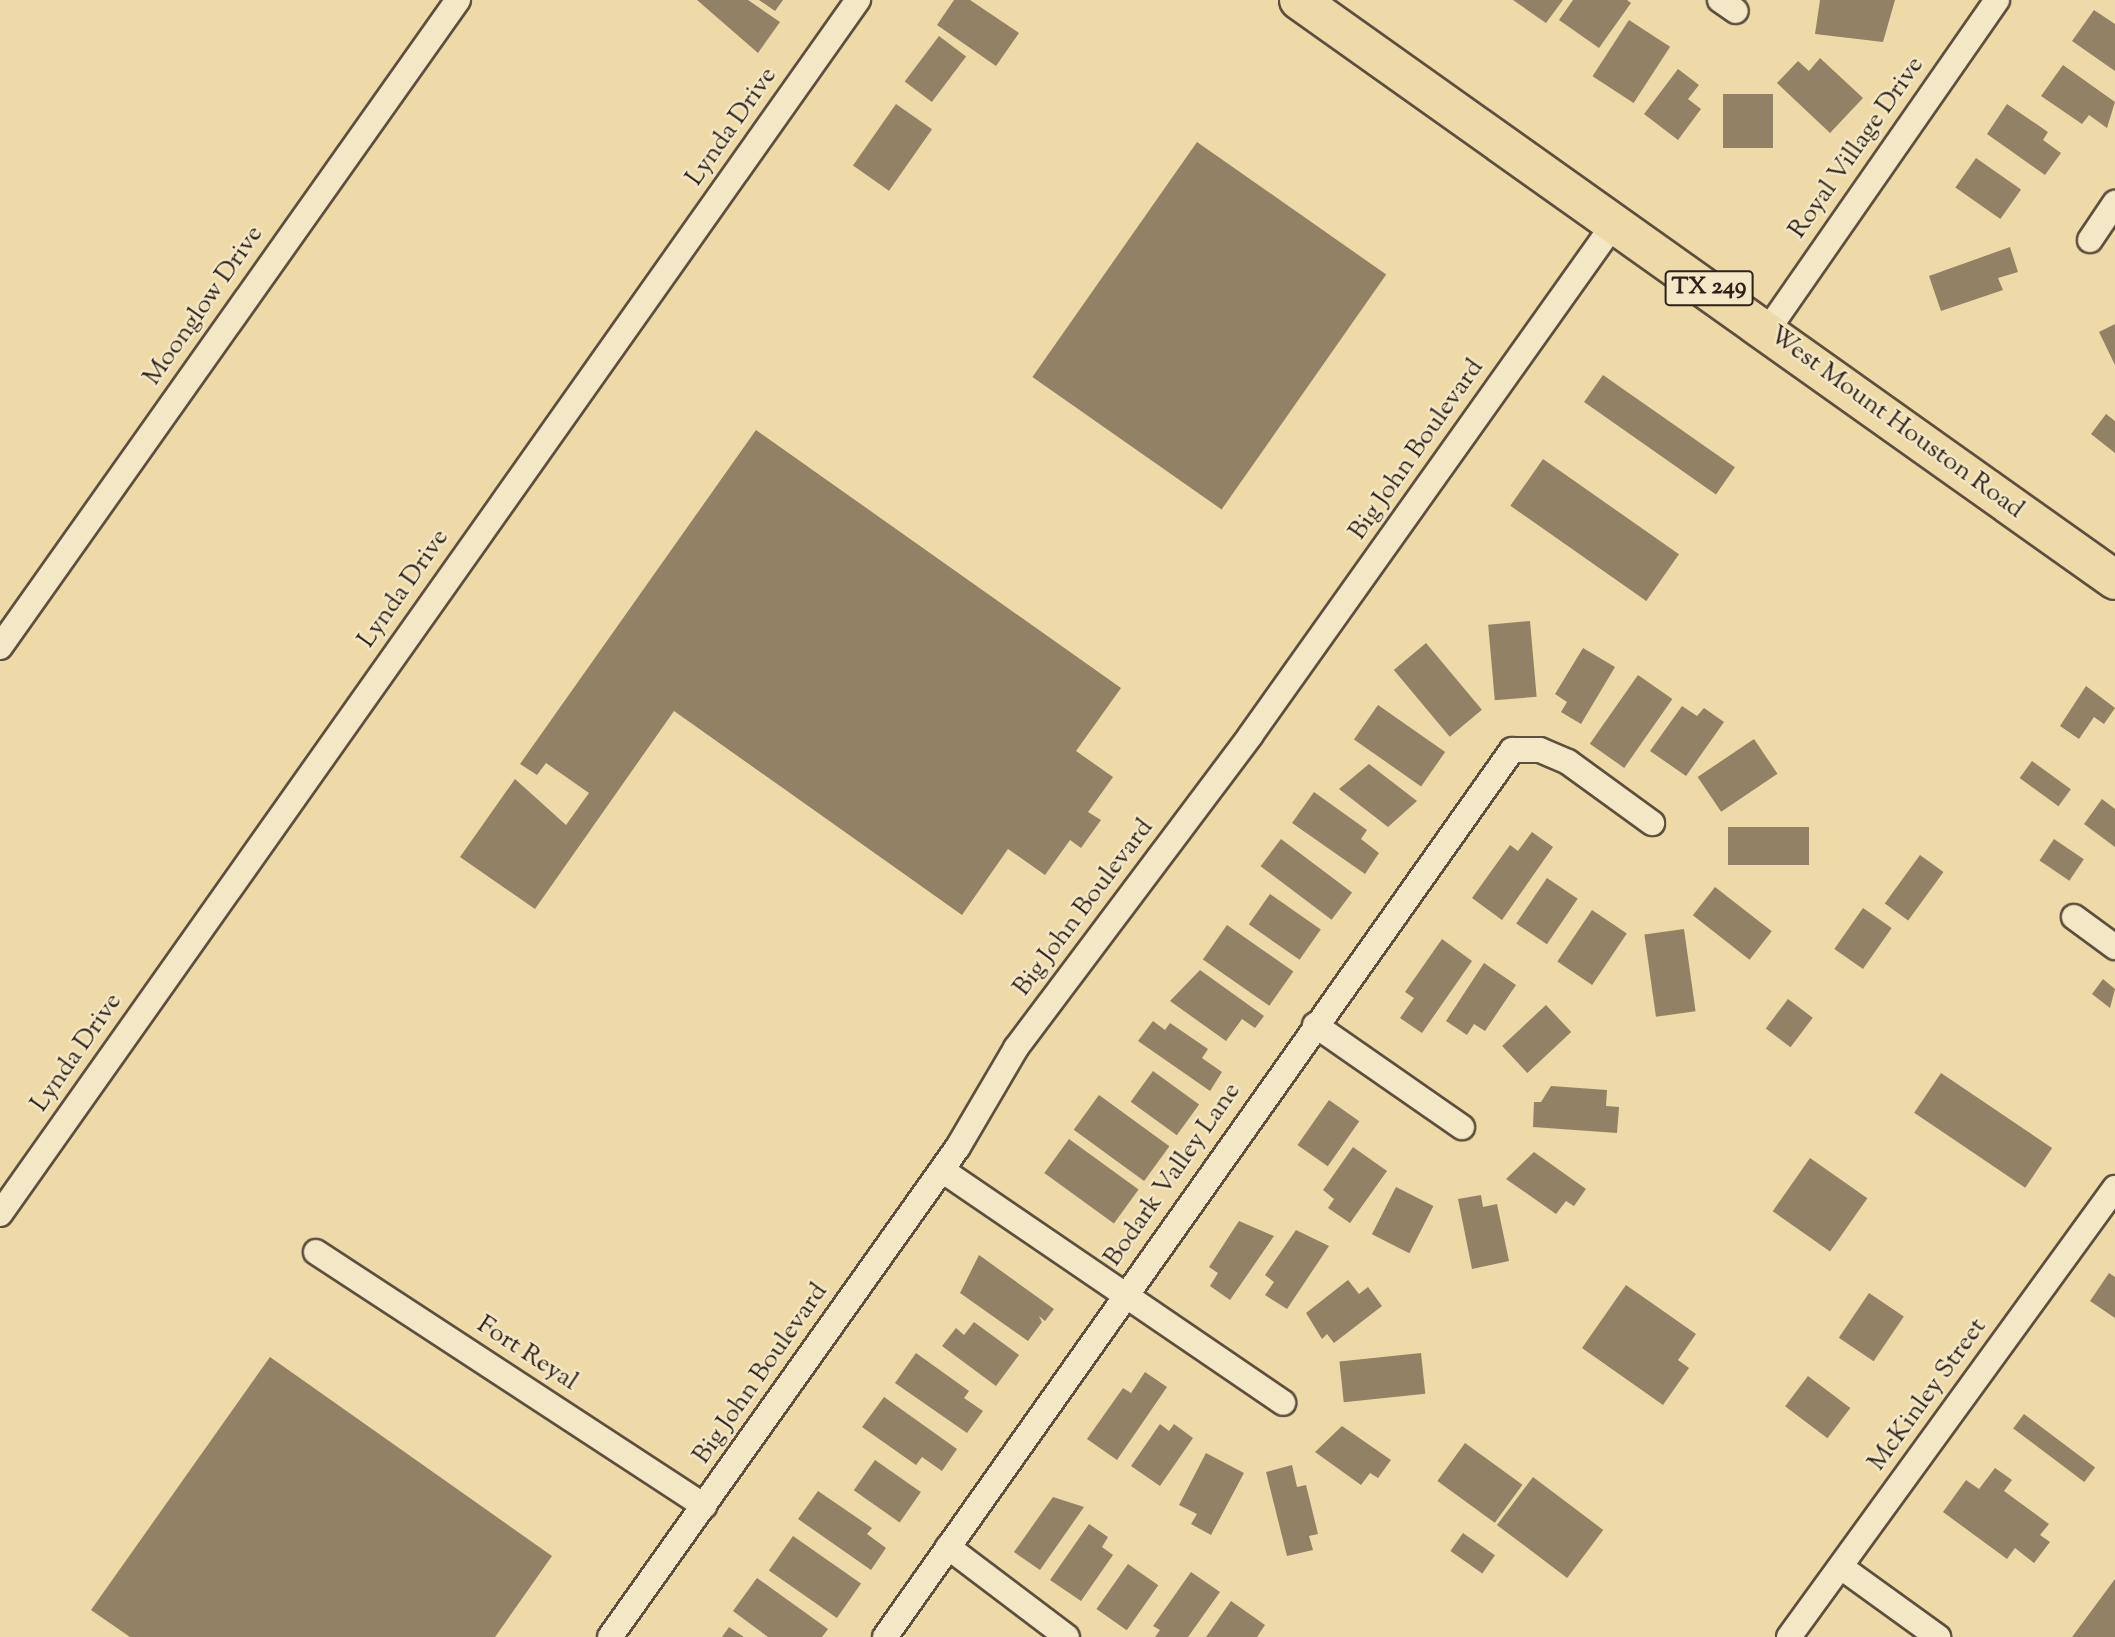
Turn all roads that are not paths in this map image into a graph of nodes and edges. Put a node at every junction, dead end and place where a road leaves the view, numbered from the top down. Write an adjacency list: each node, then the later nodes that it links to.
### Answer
1 (458, 0): 10 (street, Moonglow Drive)
2 (858, 0): 18 (street, Lynda Drive)
3 (1299, 0): 6 (main road, West Mount Houston Road / TX 249)
4 (1997, 0): 8 (street, Royal Village Drive)
5 (2115, 203): 7 (street)
6 (1616, 220): 8 (main road, West Mount Houston Road / TX 249); 16 (street, Big John Boulevard)
7 (2090, 240)
8 (1767, 331): 9 (main road, West Mount Houston Road / TX 249)
9 (2115, 580)
10 (0, 648)
11 (1652, 823): 14 (street, Bodark Valley Lane)
12 (2074, 917): 13 (street)
13 (2115, 947)
14 (1315, 1025): 15 (street); 20 (street, Bodark Valley Lane)
15 (1462, 1127)
16 (942, 1170): 20 (street); 22 (street, Big John Boulevard)
17 (2115, 1188): 24 (street, McKinley Street)
18 (0, 1214)
19 (316, 1252): 22 (street, Fort Reyal)
20 (1123, 1298): 21 (street); 23 (street, Bodark Valley Lane)
21 (1283, 1404)
22 (704, 1506): 25 (street, Big John Boulevard)
23 (948, 1547): 26 (street, Bodark Valley Lane); 27 (street)
24 (1841, 1567): 28 (street, McKinley Street); 29 (street)
25 (610, 1637)
26 (885, 1637)
27 (1067, 1637)
28 (1789, 1637)
29 (1938, 1637)

